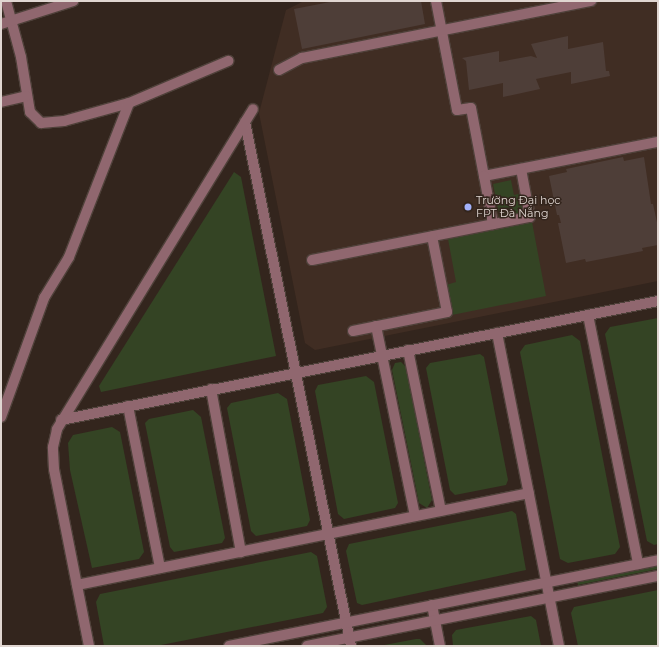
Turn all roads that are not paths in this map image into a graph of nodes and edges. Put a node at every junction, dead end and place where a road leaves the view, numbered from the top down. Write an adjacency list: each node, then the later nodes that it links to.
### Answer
1 (73, 1): 5 (street)
2 (436, 1): 6 (street)
3 (591, 1): 6 (street)
4 (7, 2): 5 (street)
5 (6, 23): 9 (street)
6 (442, 30): 8 (street); 18 (street)
7 (228, 61): 11 (street)
8 (279, 70)
9 (26, 96): 10 (street); 13 (street)
10 (1, 102)
11 (129, 103): 13 (street); 15 (street)
12 (253, 109): 14 (street)
13 (107, 110): 15 (street)
14 (245, 122): 29 (street); 35 (street)
15 (120, 127): 32 (street)
16 (658, 142): 17 (street)
17 (521, 169): 18 (street); 19 (street)
18 (484, 176): 19 (street)
19 (493, 224): 20 (street)
20 (432, 236): 21 (street); 24 (street)
21 (312, 260)
22 (658, 301): 23 (street)
23 (588, 315): 26 (street); 42 (street)
24 (376, 326): 25 (street); 28 (street)
25 (352, 331)
26 (497, 333): 27 (street); 36 (street)
27 (408, 350): 28 (street); 37 (street)
28 (382, 355): 29 (street); 38 (street)
29 (296, 372): 31 (street); 39 (street)
30 (1, 386): 32 (street)
31 (211, 389): 33 (street); 40 (street)
32 (11, 390): 34 (street)
33 (128, 406): 35 (street); 43 (street)
34 (1, 417)
35 (61, 420): 46 (street)
36 (529, 493): 37 (street); 45 (street)
37 (441, 511): 38 (street)
38 (415, 516): 39 (street)
39 (328, 534): 40 (street); 50 (street)
40 (241, 552): 43 (street)
41 (658, 560): 42 (street)
42 (638, 564): 45 (street)
43 (160, 568): 46 (street)
44 (658, 576): 47 (street)
45 (546, 582): 47 (street); 48 (street)
46 (77, 585): 52 (street)
47 (549, 597): 49 (street); 56 (street)
48 (432, 605): 49 (street); 50 (street)
49 (435, 620): 51 (street); 55 (street)
50 (346, 622): 51 (street); 53 (street)
51 (350, 642): 54 (street)
52 (89, 646)
53 (230, 646)
54 (307, 646)
55 (440, 646)
56 (559, 646)

